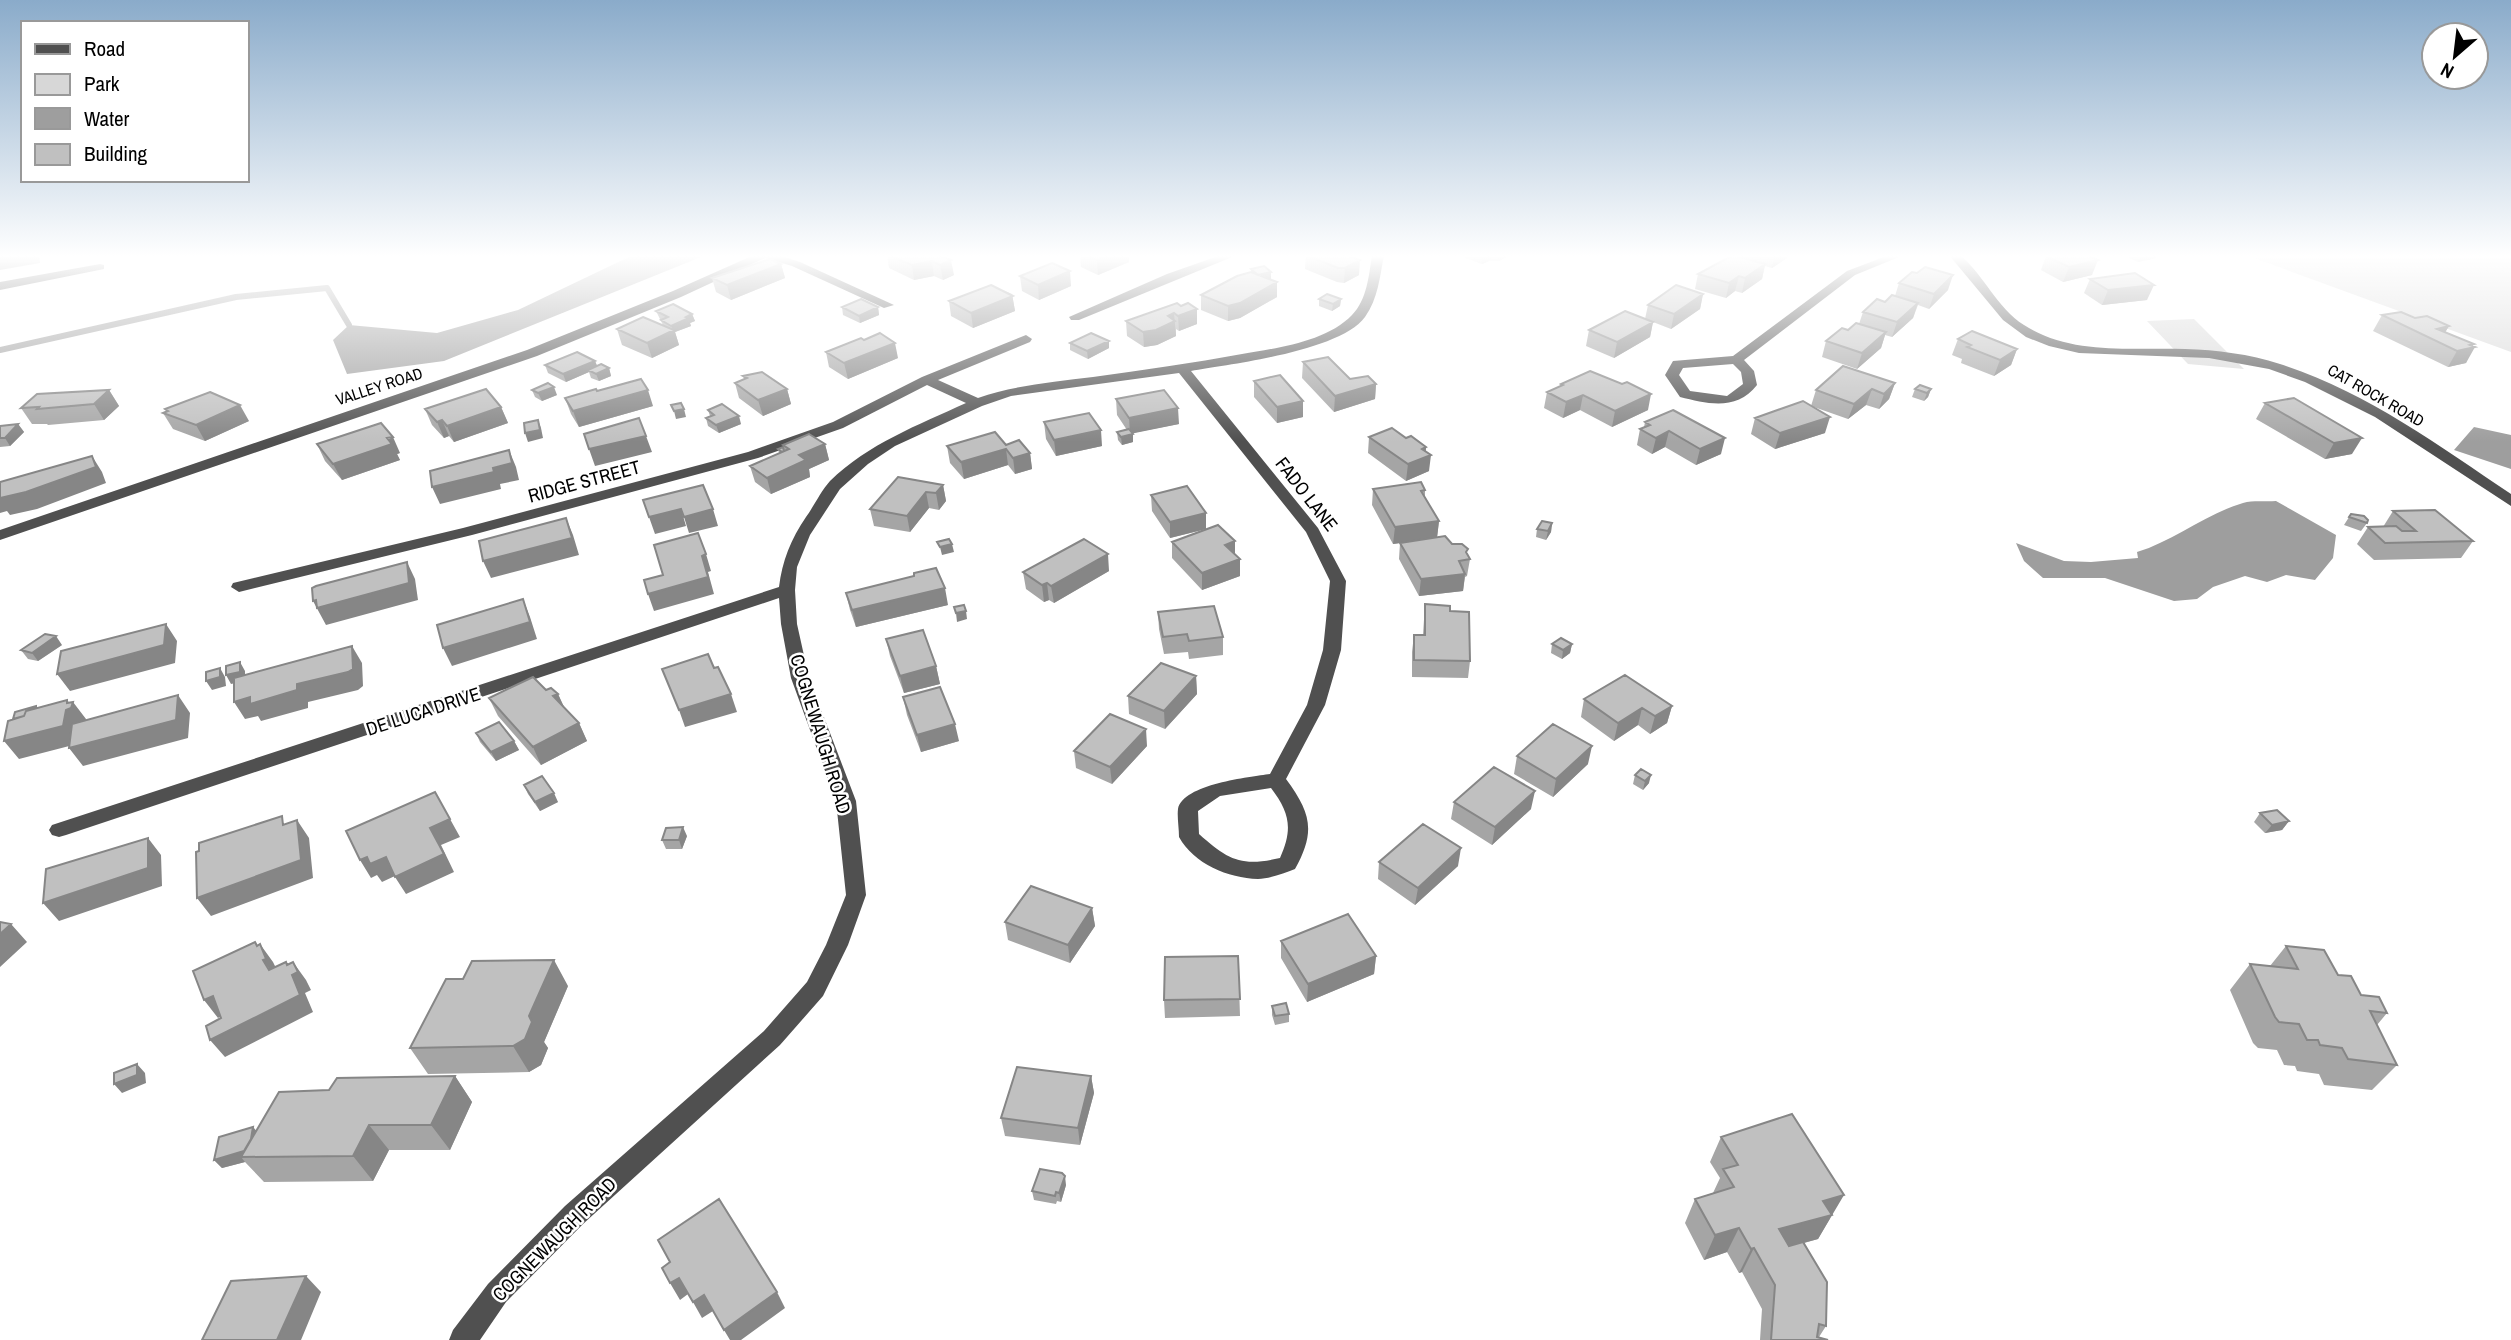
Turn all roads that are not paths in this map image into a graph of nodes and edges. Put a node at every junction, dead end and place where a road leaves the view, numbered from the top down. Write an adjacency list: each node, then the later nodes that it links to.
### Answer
1 (619, 318): 11 (street, VALLEY ROAD)
2 (1357, 318): 7 (street, COGNEWAUGH ROAD)
3 (1792, 318): 6 (street)
4 (2005, 318): 10 (street, CAT ROCK ROAD)
5 (1026, 339): 8 (street, RIDGE STREET)
6 (1736, 360): 6 (street)
7 (1182, 369): 9 (street, COGNEWAUGH ROAD); 14 (street, FADO LANE)
8 (927, 380): 9 (street); 12 (street, RIDGE STREET)
9 (977, 403): 13 (street, COGNEWAUGH ROAD)
10 (2511, 501)
11 (0, 535)
12 (239, 587)
13 (787, 590): 15 (street, DE LUCA DRIVE); 16 (street, COGNEWAUGH ROAD)
14 (1276, 780): 14 (street)
15 (59, 830)
16 (463, 1340)

